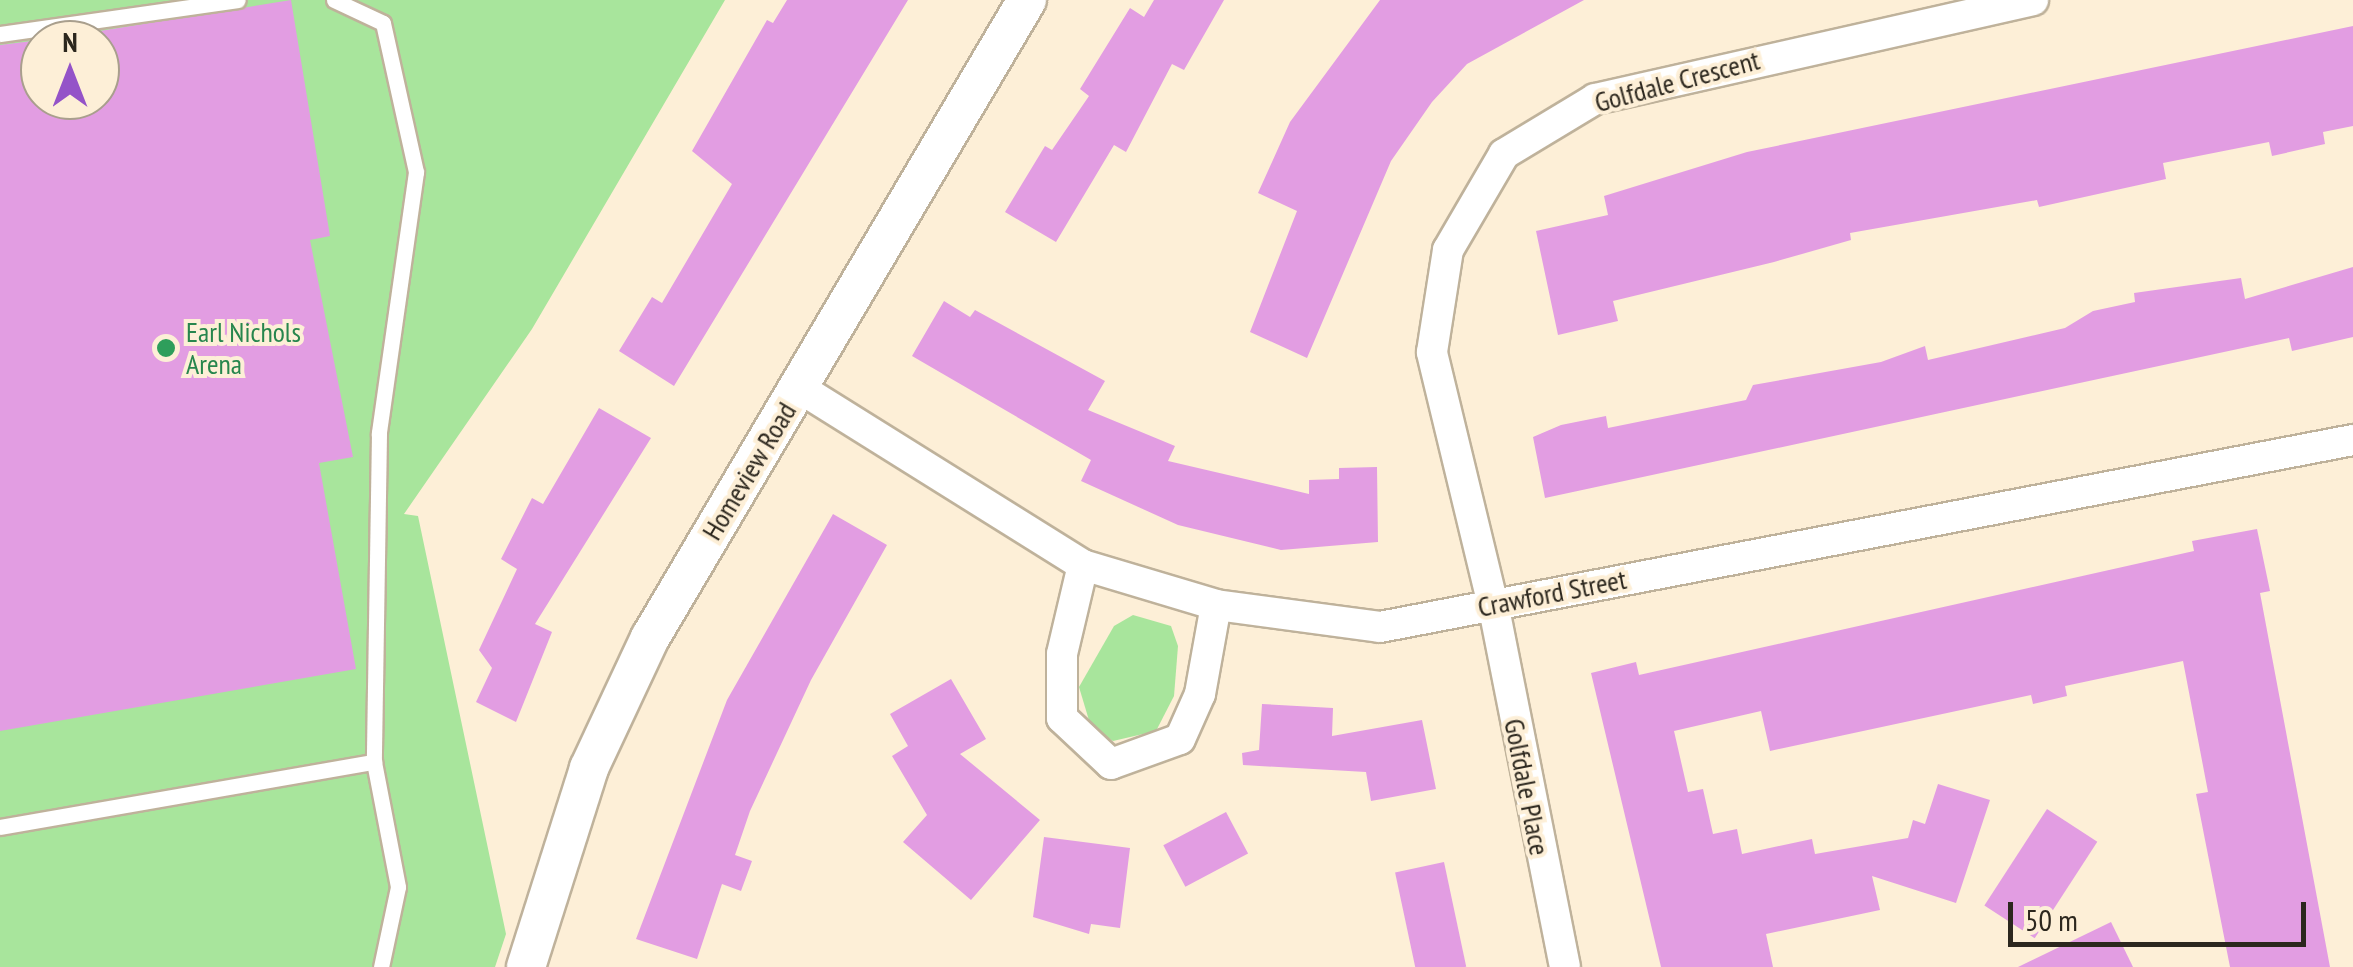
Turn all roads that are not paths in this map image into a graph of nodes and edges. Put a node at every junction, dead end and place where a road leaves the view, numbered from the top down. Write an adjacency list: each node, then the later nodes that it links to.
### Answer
1 (238, 0): 5 (lane)
2 (334, 0): 11 (lane)
3 (1026, 0): 6 (street, Homeview Road)
4 (2033, 0): 10 (street, Golfdale Crescent)
5 (0, 34)
6 (798, 388): 8 (street, Crawford Street); 14 (street, Homeview Road)
7 (2353, 440): 10 (street, Crawford Street)
8 (1083, 565): 9 (street, Crawford Street); 9 (street)
9 (1216, 605): 10 (street, Crawford Street)
10 (1493, 605): 15 (street, Golfdale Place)
11 (374, 762): 12 (lane); 13 (lane)
12 (0, 827)
13 (381, 967)
14 (526, 967)
15 (1566, 967)

